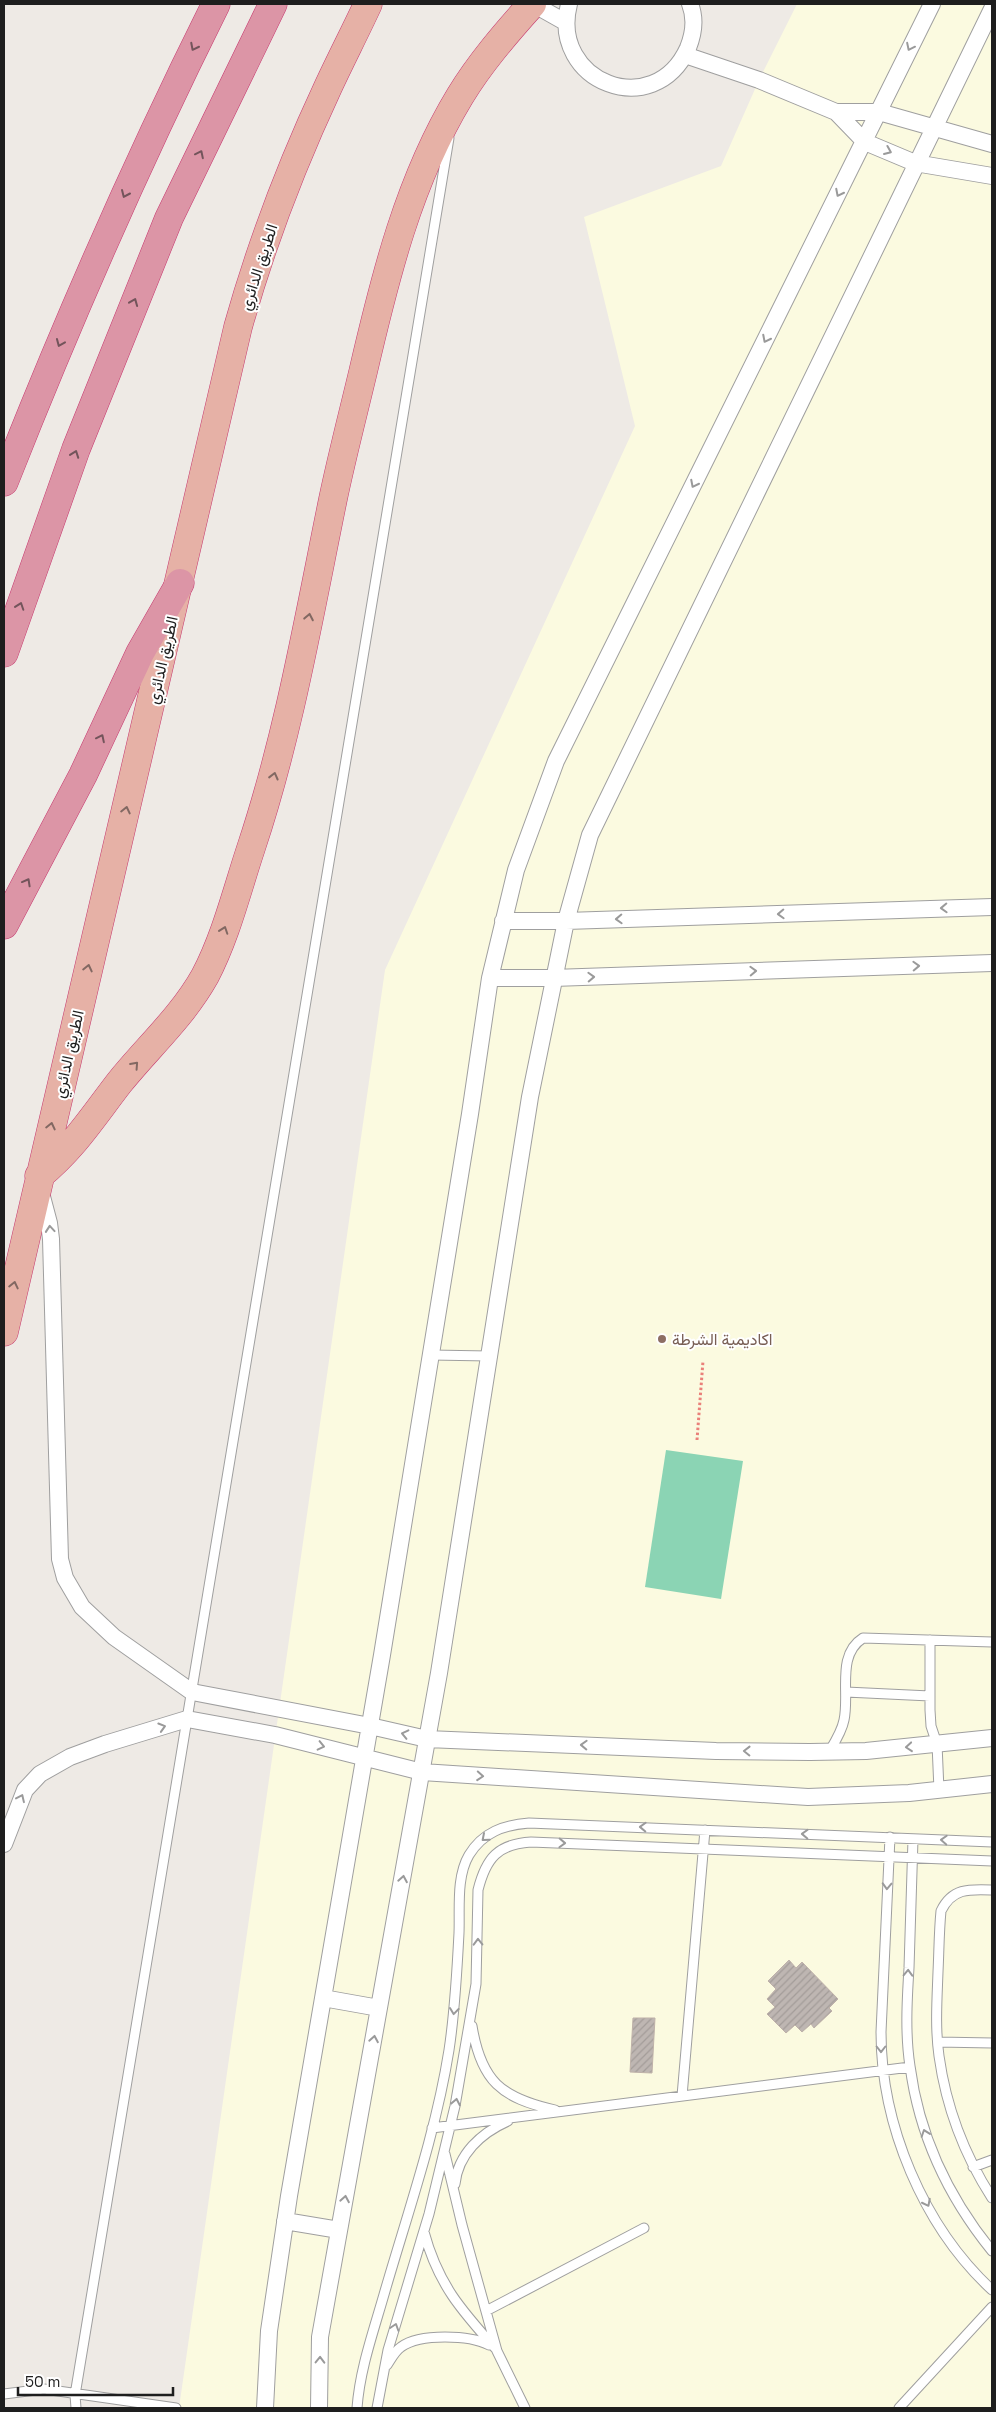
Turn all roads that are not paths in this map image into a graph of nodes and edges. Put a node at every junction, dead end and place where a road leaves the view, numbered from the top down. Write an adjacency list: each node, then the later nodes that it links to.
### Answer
1 (216, 4): 19 (highway, one-way to 19)
2 (273, 4): 21 (highway, one-way to 2)
3 (533, 4): 9 (street); 11 (highway)
4 (569, 4): 9 (street)
5 (690, 4): 10 (street)
6 (932, 4): 13 (street, one-way to 13)
7 (372, 5): 20 (highway, الطريق الدائري)
8 (992, 8): 14 (street)
9 (565, 22): 10 (street)
10 (685, 55): 12 (street)
11 (455, 106): 29 (highway, one-way to 11); 35 (lane)
12 (836, 112): 13 (street); 15 (street)
13 (878, 112): 14 (street); 15 (street)
14 (933, 128): 16 (street); 17 (street)
15 (865, 142): 17 (street, one-way to 17); 23 (street, one-way to 23)
16 (992, 144)
17 (915, 163): 18 (street); 24 (street)
18 (992, 176)
19 (4, 482)
20 (180, 583): 25 (highway, one-way to 20); 29 (highway, الطريق الدائري, one-way to 20)
21 (4, 653)
22 (992, 907): 24 (street, one-way to 24)
23 (503, 921): 24 (street); 27 (street)
24 (566, 921): 28 (street)
25 (4, 925)
26 (992, 963): 28 (street, one-way to 26)
27 (490, 978): 28 (street); 31 (street)
28 (553, 978): 32 (street)
29 (38, 1179): 30 (highway, الطريق الدائري, one-way to 29); 35 (street, one-way to 29)
30 (4, 1332)
31 (431, 1355): 32 (lane); 39 (street)
32 (489, 1356): 41 (street)
33 (930, 1640): 34 (lane); 36 (lane); 37 (lane)
34 (992, 1642)
35 (192, 1692): 38 (lane); 39 (street)
36 (846, 1692): 37 (lane); 43 (lane)
37 (930, 1696): 42 (lane)
38 (187, 1719): 44 (street, one-way to 44); 52 (street, one-way to 38); 86 (lane)
39 (370, 1726): 41 (street, one-way to 39); 44 (street)
40 (992, 1738): 42 (street)
41 (428, 1739): 43 (street, one-way to 41); 45 (street)
42 (937, 1744): 43 (street, one-way to 43); 47 (lane)
43 (829, 1752)
44 (364, 1756): 45 (street); 58 (street)
45 (422, 1772): 47 (street, one-way to 47); 59 (street, one-way to 45)
46 (992, 1784): 47 (street)
47 (939, 1790)
48 (705, 1830): 49 (lane, one-way to 48); 53 (lane); 69 (lane, one-way to 69)
49 (890, 1838): 50 (lane); 54 (lane)
50 (913, 1838): 51 (lane, one-way to 50); 55 (lane)
51 (992, 1842)
52 (4, 1844)
53 (704, 1848): 54 (lane); 60 (lane, one-way to 53); 65 (lane)
54 (889, 1856): 55 (lane); 64 (lane, one-way to 64)
55 (913, 1858): 56 (lane); 63 (lane, one-way to 55)
56 (992, 1861)
57 (992, 1890): 61 (lane)
58 (323, 1998): 59 (street); 75 (street)
59 (379, 2008): 77 (street, one-way to 59)
60 (471, 2018): 66 (lane); 68 (lane, one-way to 60)
61 (938, 2042): 62 (lane); 72 (lane)
62 (992, 2043)
63 (910, 2067): 64 (lane); 79 (lane, one-way to 63)
64 (883, 2070): 65 (lane); 80 (lane, one-way to 80)
65 (682, 2096): 66 (lane)
66 (562, 2111): 67 (lane)
67 (516, 2117): 68 (lane); 73 (lane)
68 (450, 2125): 69 (lane); 70 (lane)
69 (432, 2128): 91 (lane)
70 (444, 2151): 73 (lane); 78 (lane)
71 (992, 2160): 72 (lane)
72 (973, 2167): 74 (lane)
73 (455, 2194): 82 (lane)
74 (992, 2198)
75 (285, 2221): 77 (street); 89 (street)
76 (644, 2228): 82 (lane)
77 (339, 2230): 90 (street, one-way to 77)
78 (424, 2232): 83 (lane); 84 (lane, one-way to 78)
79 (992, 2251)
80 (992, 2290)
81 (992, 2307): 94 (lane)
82 (486, 2310): 83 (lane)
83 (497, 2351): 84 (lane); 93 (lane)
84 (383, 2373): 92 (lane)
85 (4, 2394): 86 (lane)
86 (75, 2395): 87 (lane); 88 (lane)
87 (76, 2408)
88 (176, 2408)
89 (265, 2408)
90 (318, 2408)
91 (357, 2408)
92 (377, 2408)
93 (525, 2408)
94 (899, 2408)

